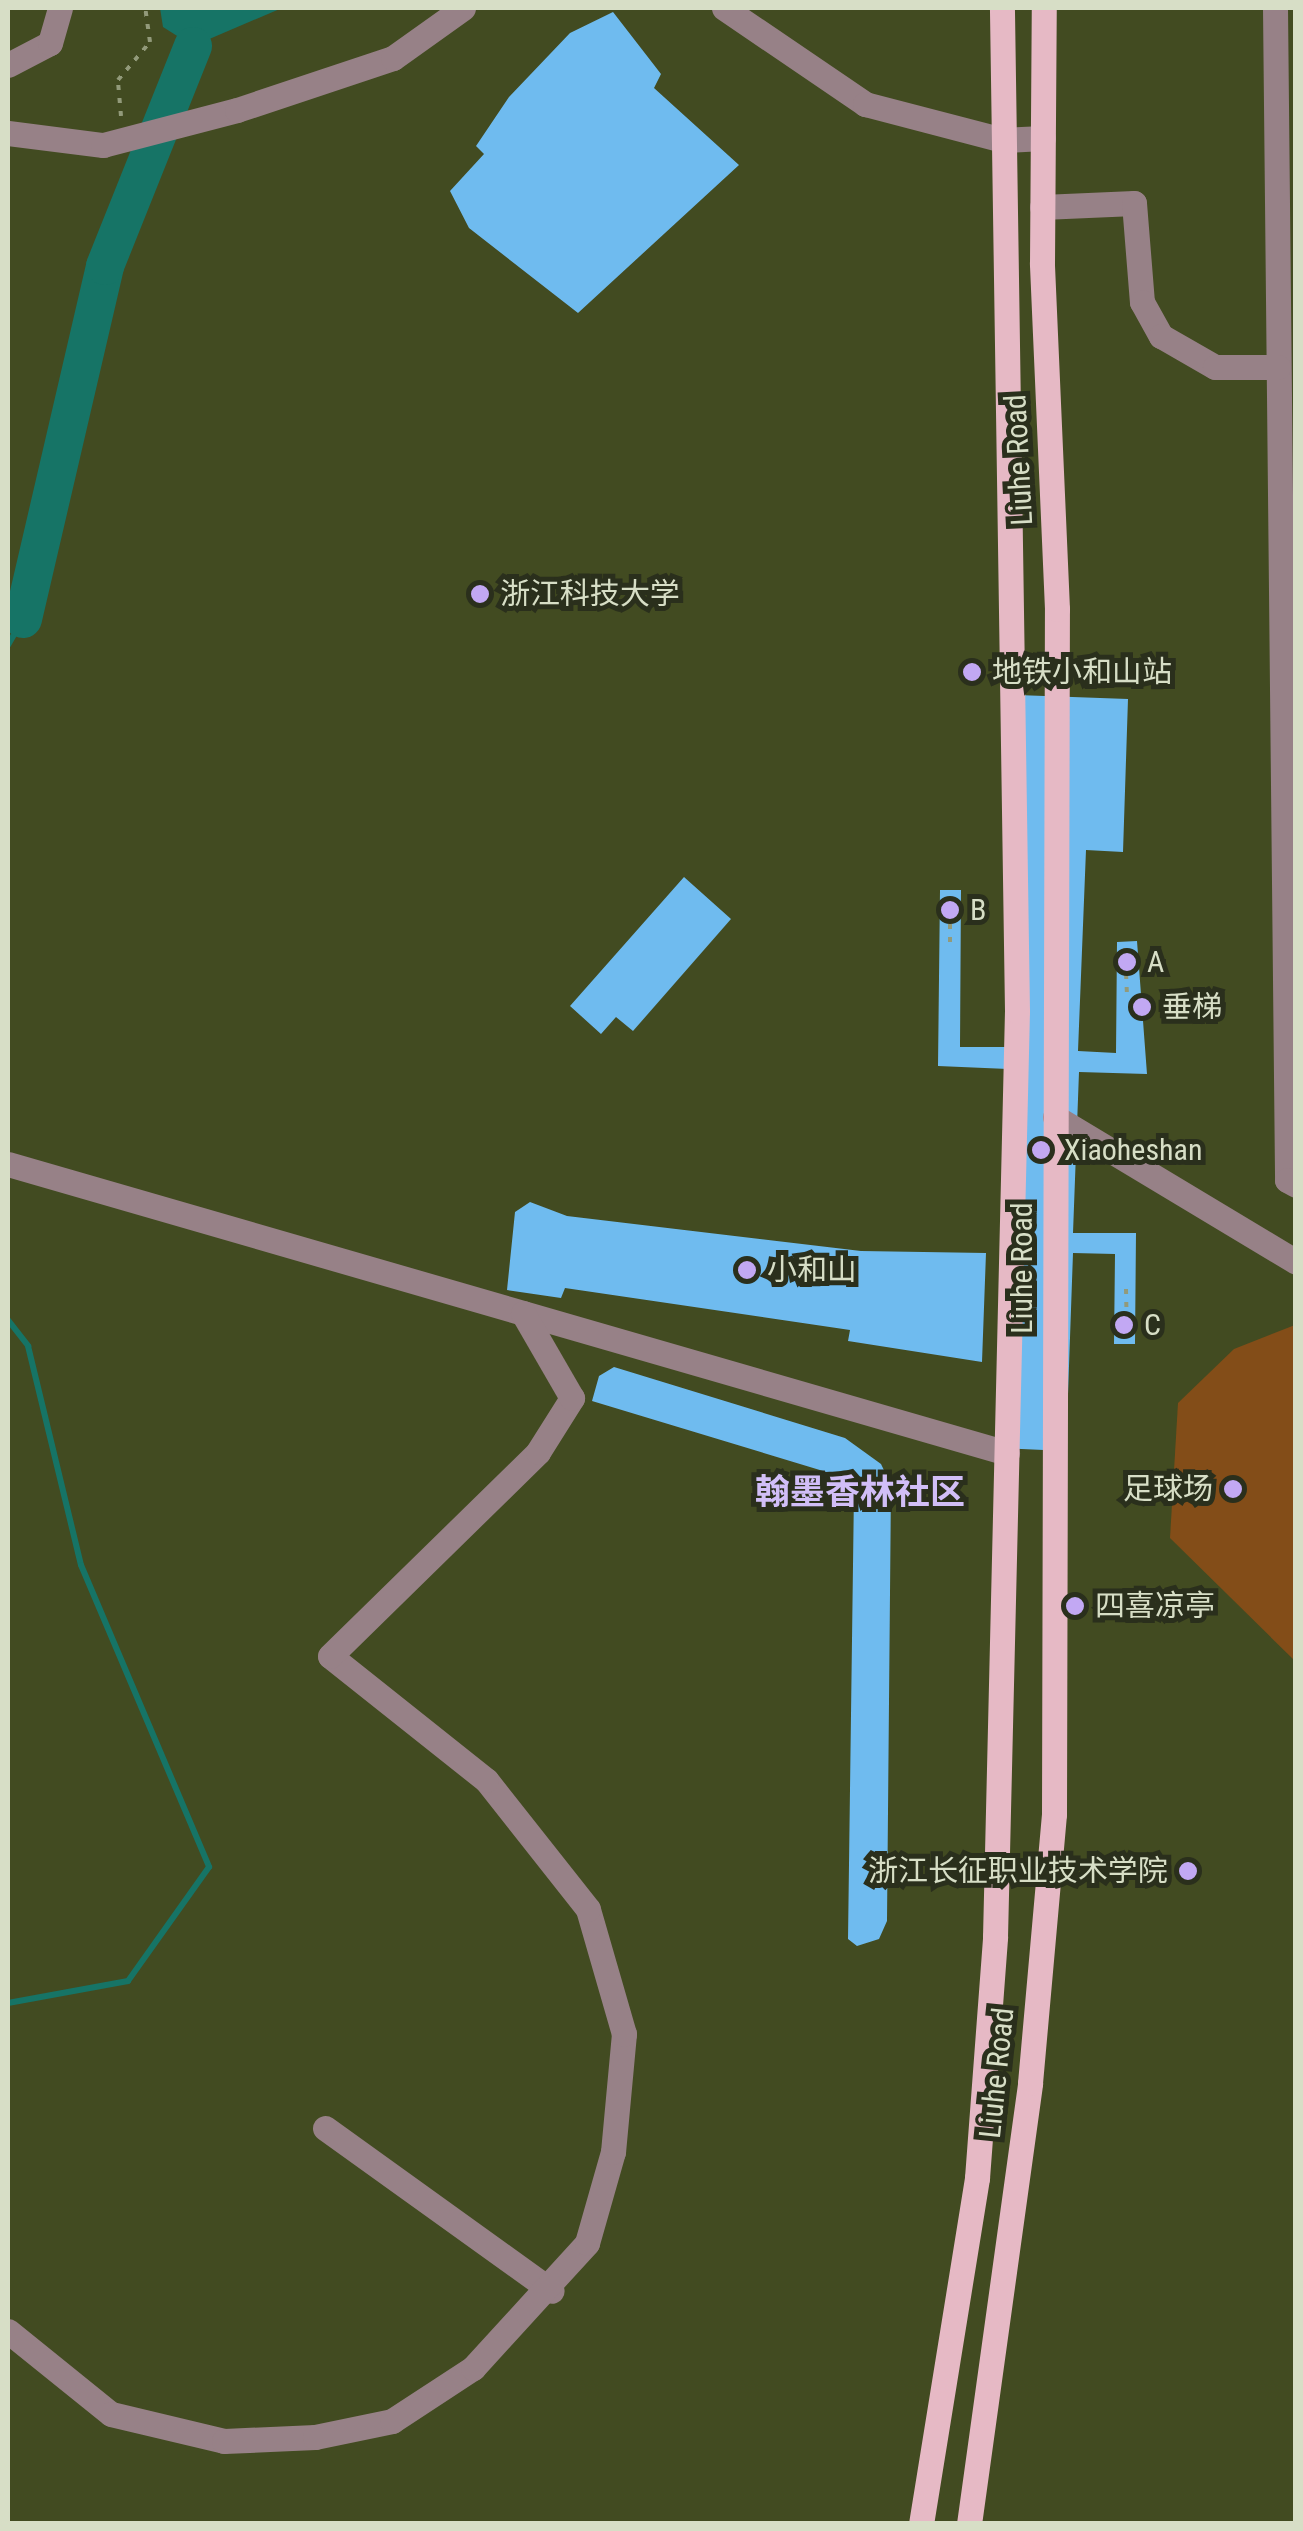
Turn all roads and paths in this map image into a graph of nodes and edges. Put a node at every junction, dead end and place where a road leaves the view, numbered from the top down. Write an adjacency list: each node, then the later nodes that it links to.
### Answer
1 (60, 8): 8 (street)
2 (146, 8): 12 (path)
3 (463, 8): 12 (street)
4 (724, 8): 11 (street)
5 (1002, 8): 11 (main road, Liuhe Road)
6 (1044, 8): 10 (main road, Liuhe Road)
7 (1275, 8): 14 (street)
8 (8, 65)
9 (8, 133): 12 (street)
10 (1042, 138): 11 (street); 13 (main road, Liuhe Road)
11 (1003, 140): 27 (main road, Liuhe Road)
12 (123, 141)
13 (1042, 207): 15 (street); 20 (main road, Liuhe Road)
14 (1286, 335): 15 (street)
15 (1278, 366): 22 (street)
16 (950, 898): 17 (path)
17 (950, 943)
18 (1126, 948): 19 (path)
19 (1127, 996)
20 (1055, 1117): 23 (street); 32 (main road, Liuhe Road)
21 (8, 1164): 25 (street)
22 (1296, 1185)
23 (1296, 1262)
24 (1126, 1289): 26 (path)
25 (523, 1312): 27 (street); 29 (street)
26 (1128, 1335)
27 (1007, 1453): 31 (main road, Liuhe Road)
28 (324, 2128): 29 (street)
29 (552, 2291): 30 (street)
30 (8, 2331)
31 (922, 2524)
32 (969, 2524)

